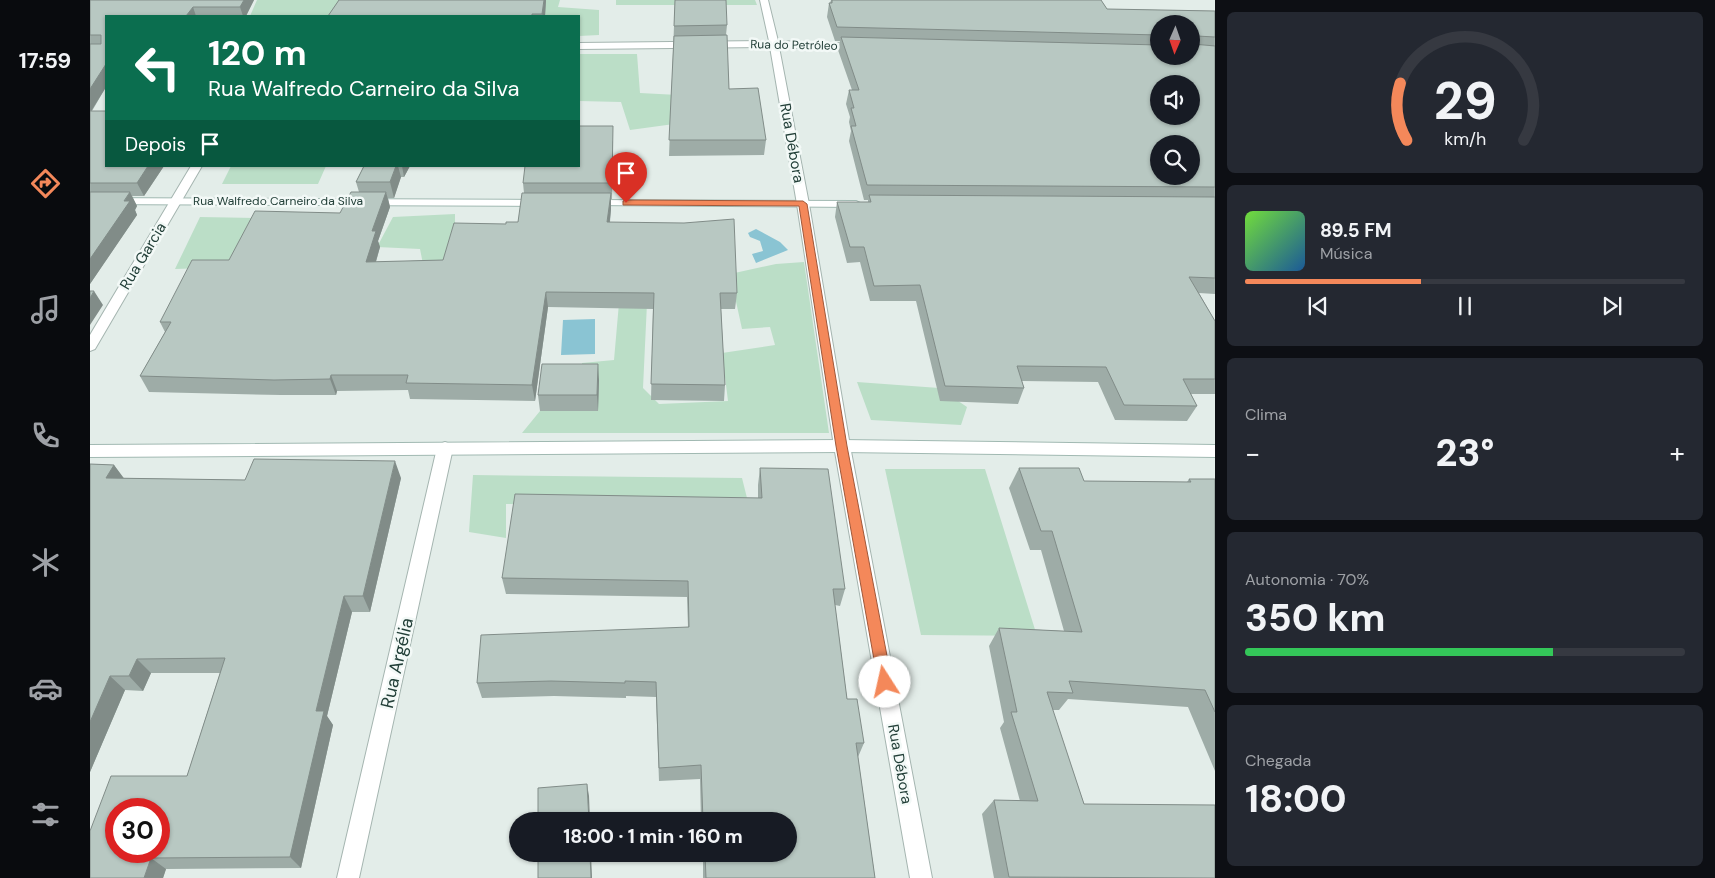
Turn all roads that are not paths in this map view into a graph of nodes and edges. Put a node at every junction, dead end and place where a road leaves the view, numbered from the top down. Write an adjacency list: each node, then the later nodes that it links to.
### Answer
1 (764, 0): 2 (street, Rua Débora)
2 (774, 44): 3 (street, Rua do Petróleo); 4 (street, Rua do Petróleo); 10 (street, Rua Débora)
3 (580, 46)
4 (872, 47)
5 (196, 167): 7 (street, Rua Garcia)
6 (90, 201): 7 (street, Rua Walfredo Carneiro da Silva)
7 (176, 201): 8 (street, Rua Walfredo Carneiro da Silva); 12 (street, Rua Garcia)
8 (554, 203)
9 (584, 203): 10 (street)
10 (803, 204): 11 (street); 13 (street, Rua Débora)
11 (872, 204)
12 (90, 346)
13 (842, 446): 14 (street); 16 (street); 18 (street, Rua Débora)
14 (445, 448): 15 (street); 17 (street, Rua Argélia)
15 (90, 450)
16 (1215, 451)
17 (348, 878)
18 (921, 878)

